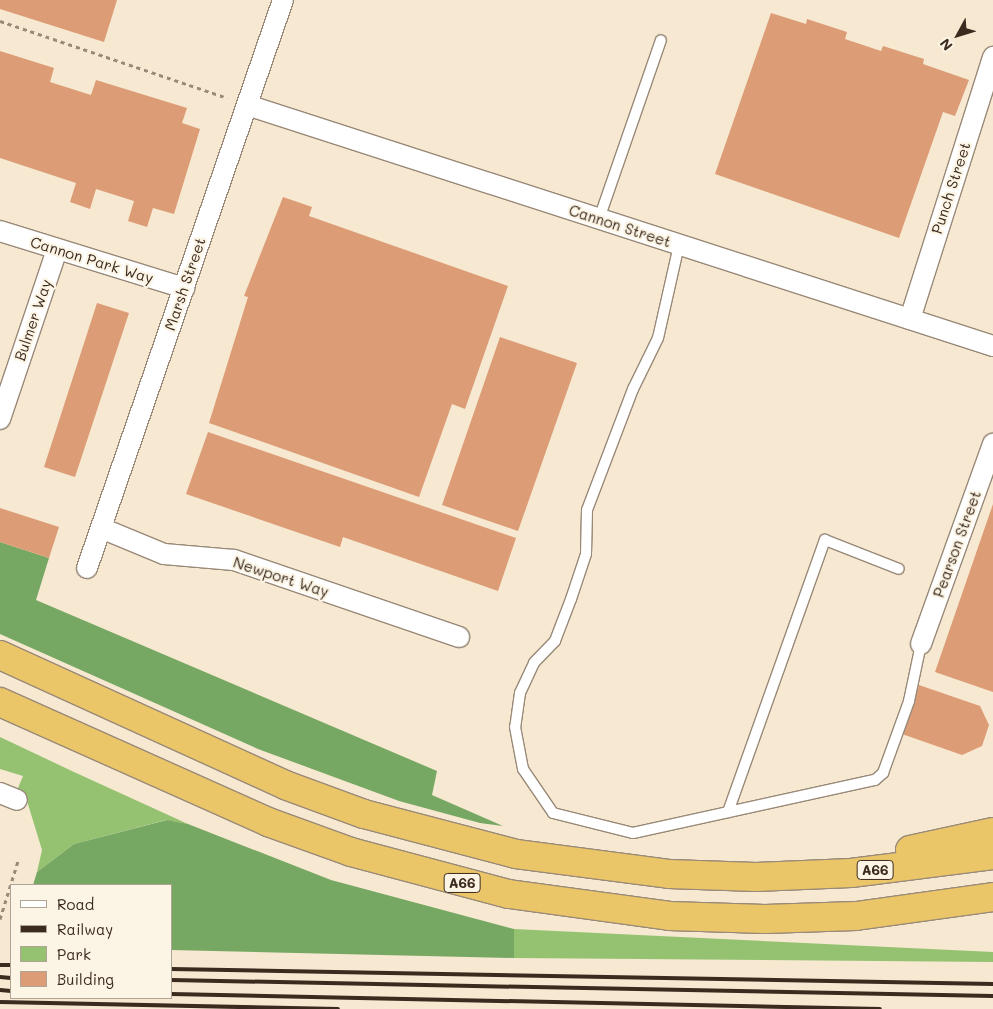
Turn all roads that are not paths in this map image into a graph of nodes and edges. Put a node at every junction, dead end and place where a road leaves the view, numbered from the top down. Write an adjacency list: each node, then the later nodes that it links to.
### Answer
1 (283, 0): 4 (street, Marsh Street)
2 (661, 40): 5 (lane)
3 (993, 57): 10 (street, Punch Street)
4 (247, 106): 5 (street, Cannon Street); 9 (street, Marsh Street)
5 (598, 219): 7 (street, Cannon Street)
6 (0, 231): 8 (street, Cannon Park Way)
7 (679, 245): 10 (street, Cannon Street); 21 (lane)
8 (57, 250): 9 (street, Cannon Park Way); 12 (street, Bulmer Way)
9 (184, 288): 14 (street, Marsh Street)
10 (910, 319): 11 (street, Cannon Street)
11 (993, 346)
12 (0, 419)
13 (993, 444): 18 (street, Pearson Street)
14 (101, 528): 15 (street, Marsh Street); 17 (street, Newport Way)
15 (87, 568)
16 (899, 569): 21 (lane)
17 (459, 638)
18 (921, 644): 21 (lane)
19 (0, 655): 24 (highway, A66)
20 (0, 702): 26 (highway, A66)
21 (728, 812)
22 (993, 832): 24 (highway)
23 (993, 855): 24 (highway, A66)
24 (756, 877)
25 (993, 897): 26 (highway, A66)
26 (957, 905): 27 (highway, A66)
27 (993, 906)

